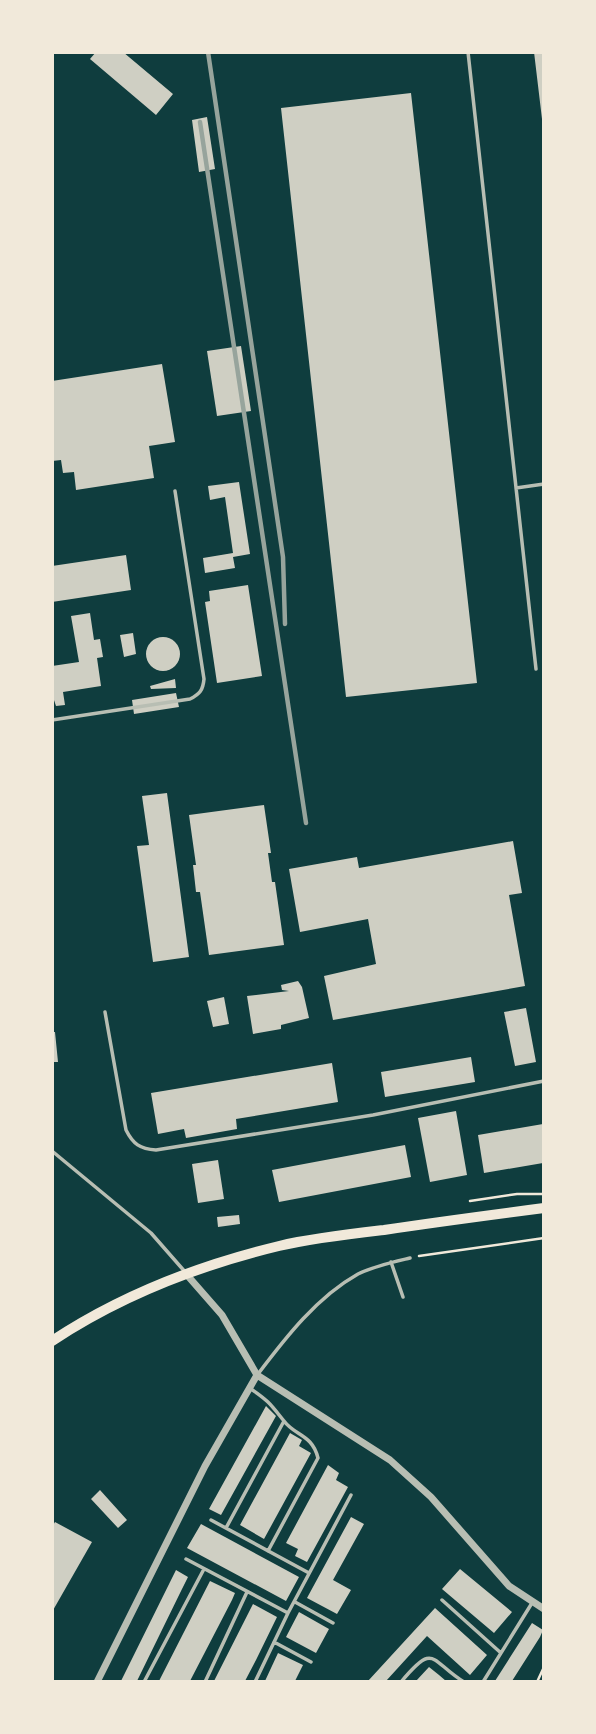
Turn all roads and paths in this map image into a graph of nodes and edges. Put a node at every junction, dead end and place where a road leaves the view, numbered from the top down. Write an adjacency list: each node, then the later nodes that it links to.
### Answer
1 (468, 52): 3 (lane)
2 (544, 484): 3 (lane)
3 (516, 488): 5 (lane)
4 (176, 491): 6 (lane)
5 (536, 669)
6 (52, 720)
7 (105, 1012): 8 (lane)
8 (544, 1081)
9 (52, 1151): 16 (lane)
10 (544, 1194): 11 (path)
11 (470, 1201)
12 (544, 1208): 16 (main road)
13 (544, 1238): 14 (path)
14 (410, 1258): 15 (lane)
15 (391, 1262): 17 (lane); 19 (lane)
16 (187, 1275): 18 (main road); 19 (street)
17 (403, 1297)
18 (52, 1341)
19 (257, 1375): 20 (street); 32 (street)
20 (249, 1388): 21 (lane); 40 (street)
21 (284, 1421): 24 (lane); 25 (lane)
22 (351, 1495): 28 (lane)
23 (211, 1520): 24 (lane)
24 (226, 1528): 25 (lane)
25 (268, 1551): 28 (lane)
26 (186, 1559): 27 (lane)
27 (204, 1569): 29 (lane); 41 (lane)
28 (309, 1573): 31 (lane)
29 (247, 1592): 34 (lane); 42 (lane)
30 (442, 1600): 37 (lane)
31 (294, 1602): 34 (lane); 35 (lane)
32 (532, 1603): 33 (street); 37 (lane)
33 (544, 1609)
34 (288, 1613): 36 (lane)
35 (333, 1623)
36 (274, 1642): 38 (lane); 43 (lane)
37 (501, 1653): 46 (lane)
38 (311, 1662)
39 (544, 1667): 47 (path)
40 (97, 1682)
41 (144, 1682)
42 (205, 1682)
43 (255, 1682)
44 (401, 1682): 45 (lane)
45 (464, 1682)
46 (483, 1682)
47 (537, 1682)

